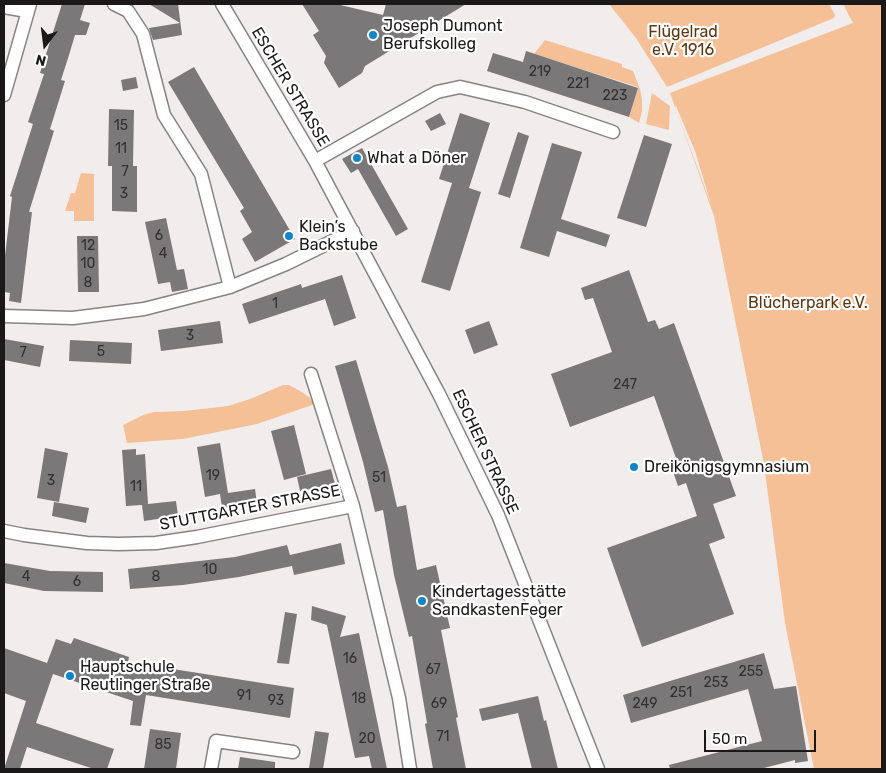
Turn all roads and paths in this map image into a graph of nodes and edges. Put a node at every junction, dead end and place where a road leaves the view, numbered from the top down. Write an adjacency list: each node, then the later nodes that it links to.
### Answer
1 (114, 4): 9 (street)
2 (222, 4): 7 (street, ESCHER STRASSE)
3 (4, 7): 4 (street)
4 (29, 7): 5 (street)
5 (4, 95)
6 (613, 132): 7 (street, ESCHER STRASSE)
7 (315, 161): 8 (street, ESCHER STRASSE)
8 (353, 231): 9 (street); 17 (street, ESCHER STRASSE)
9 (230, 287): 10 (street)
10 (4, 316)
11 (311, 374): 12 (street, STUTTGARTER STRASSE)
12 (353, 506): 13 (street, STUTTGARTER STRASSE); 16 (street, STUTTGARTER STRASSE)
13 (4, 530)
14 (293, 752): 15 (street)
15 (211, 769)
16 (410, 769)
17 (598, 769)

